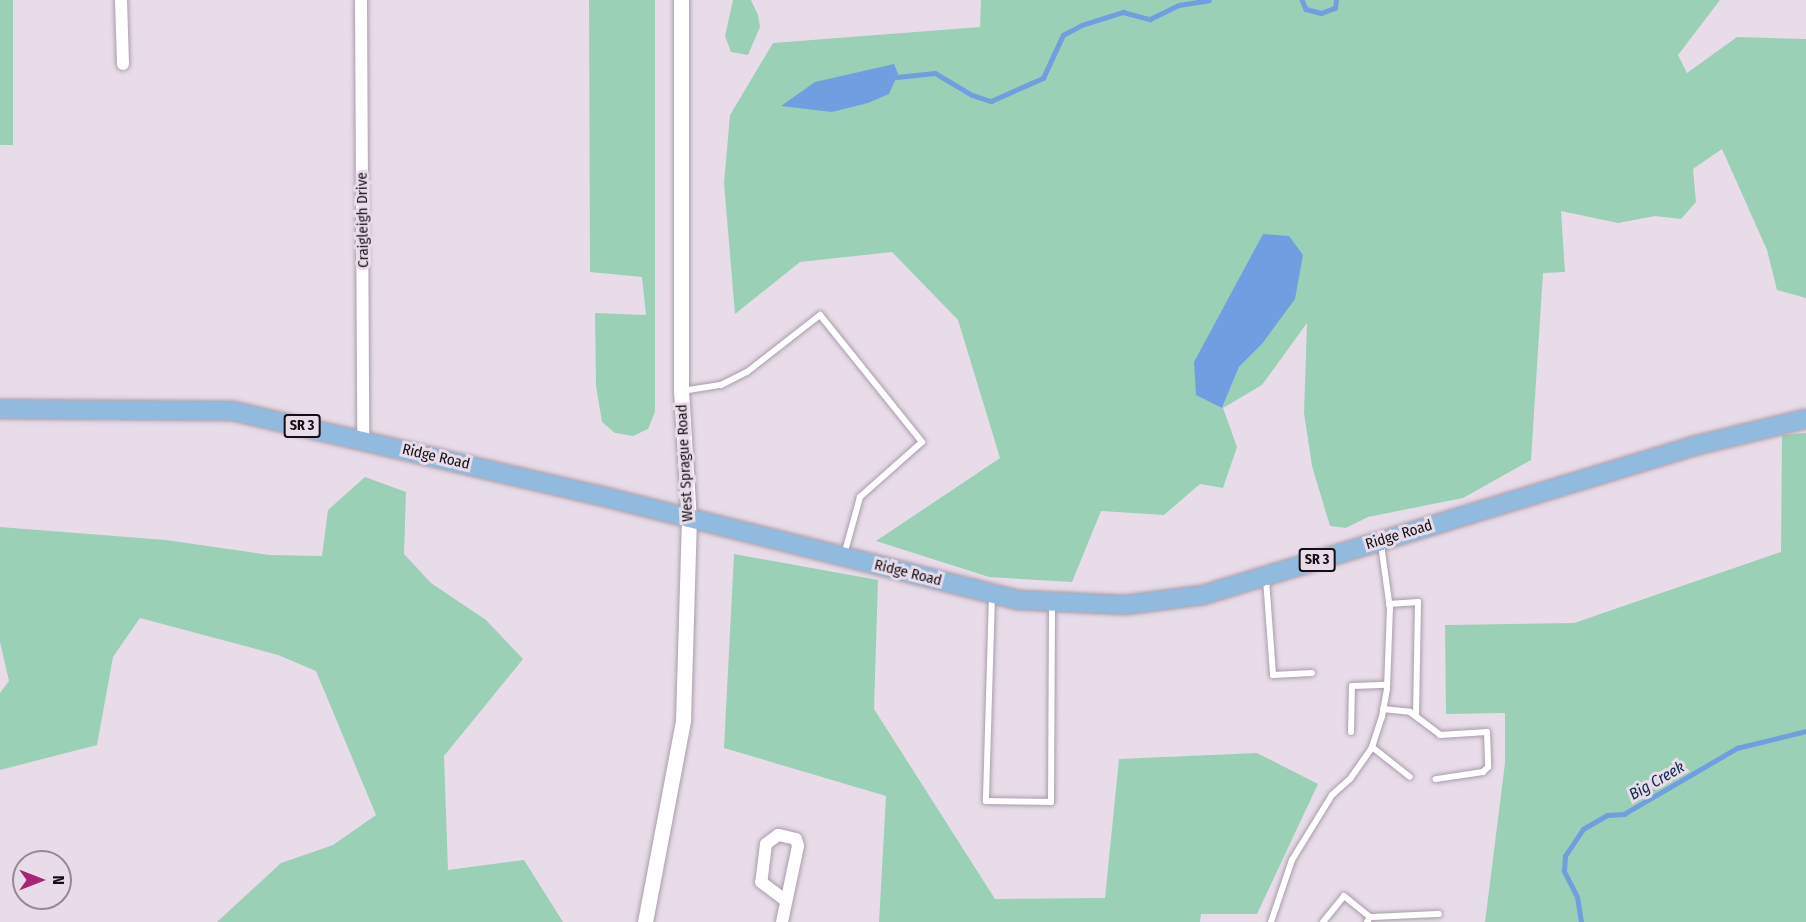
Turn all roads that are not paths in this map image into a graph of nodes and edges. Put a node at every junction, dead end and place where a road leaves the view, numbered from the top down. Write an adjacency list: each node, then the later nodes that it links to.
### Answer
1 (121, 0): 4 (street)
2 (361, 0): 8 (street, Craigleigh Drive)
3 (681, 0): 5 (street, West Sprague Road)
4 (123, 64)
5 (681, 391): 9 (street, West Sprague Road); 11 (lane)
6 (0, 409): 8 (main road, Ridge Road / SR 3)
7 (1806, 419): 10 (main road, Ridge Road / SR 3)
8 (363, 440): 9 (main road, Ridge Road / SR 3)
9 (689, 521): 11 (main road, Ridge Road / SR 3); 27 (street, West Sprague Road)
10 (1381, 541): 12 (main road, Ridge Road / SR 3); 15 (lane)
11 (843, 556): 13 (main road, Ridge Road / SR 3)
12 (1266, 576): 14 (main road, Ridge Road / SR 3); 16 (lane)
13 (992, 594): 14 (main road, Ridge Road / SR 3); 14 (lane)
14 (1052, 602)
15 (1389, 604): 17 (lane); 19 (lane)
16 (1312, 673)
17 (1387, 685): 18 (lane); 20 (lane)
18 (1383, 709): 19 (lane); 21 (lane)
19 (1416, 715): 23 (lane)
20 (1351, 732)
21 (1372, 747): 22 (lane); 29 (lane)
22 (1410, 777)
23 (1436, 779)
24 (785, 900): 24 (street); 28 (street)
25 (1439, 914): 26 (lane)
26 (1368, 920): 30 (lane)
27 (645, 922)
28 (782, 922)
29 (1271, 922)
30 (1323, 922)

